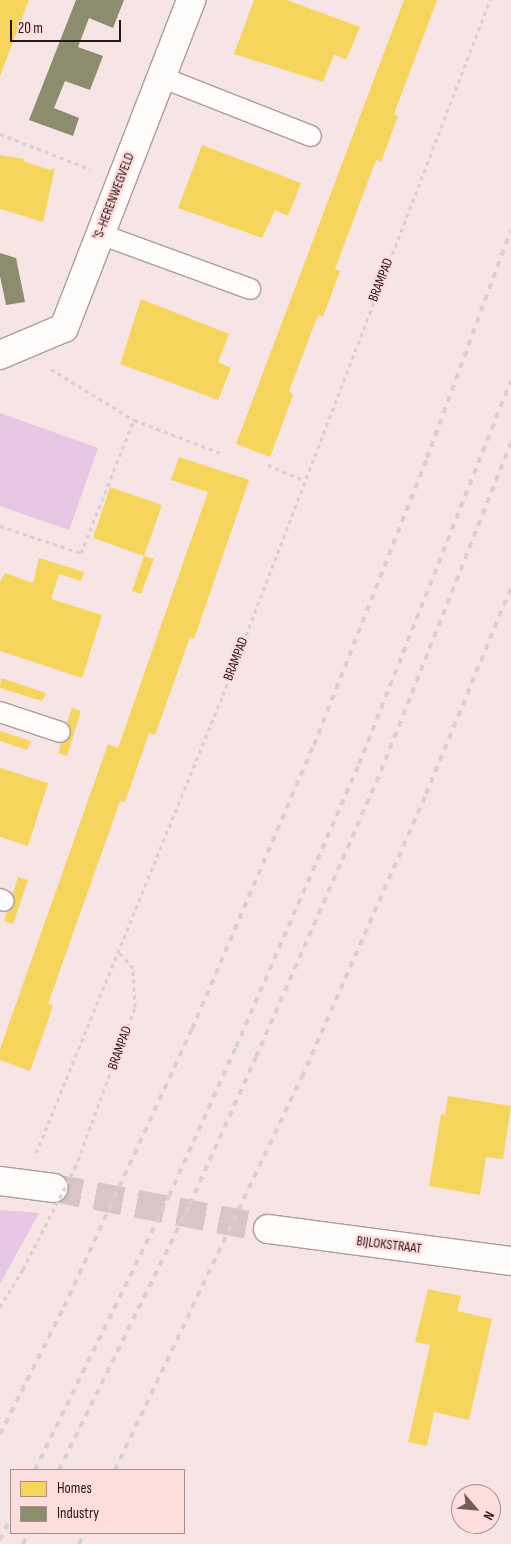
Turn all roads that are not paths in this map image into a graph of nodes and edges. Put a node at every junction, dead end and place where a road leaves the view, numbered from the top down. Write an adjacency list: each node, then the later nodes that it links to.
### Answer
1 (191, 0): 2 (street, 'S-HERENWEGVELD)
2 (161, 77): 3 (lane); 4 (street, 'S-HERENWEGVELD)
3 (311, 136)
4 (100, 234): 5 (lane); 6 (street, 'S-HERENWEGVELD)
5 (250, 289)
6 (9, 352)
7 (0, 712): 8 (lane)
8 (60, 732)
9 (0, 1181): 10 (street)
10 (54, 1188)
11 (268, 1230): 12 (street, BIJLOKSTRAAT)
12 (511, 1261)

